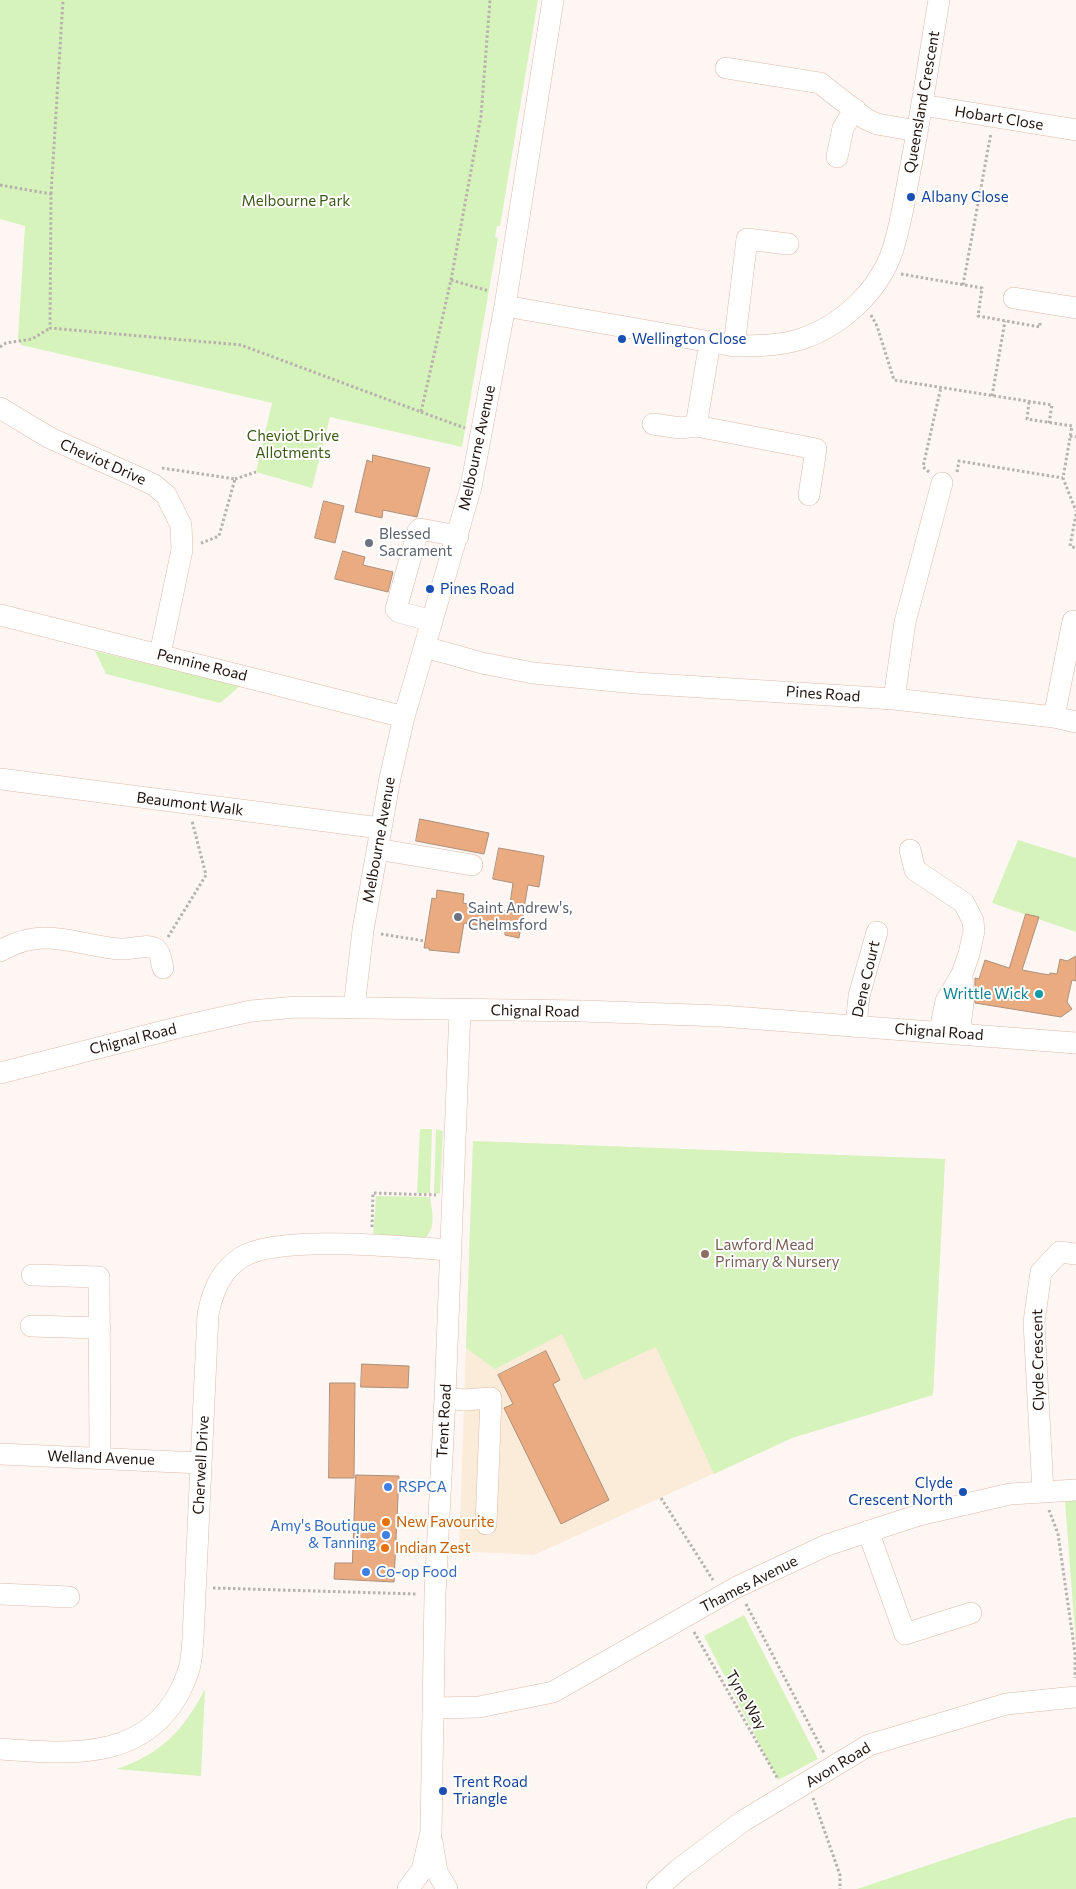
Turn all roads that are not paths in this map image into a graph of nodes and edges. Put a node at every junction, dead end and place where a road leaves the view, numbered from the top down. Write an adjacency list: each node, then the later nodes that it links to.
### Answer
1 (554, 0): 11 (street, Melbourne Avenue)
2 (939, 0): 4 (street, Queensland Crescent)
3 (726, 68): 5 (street)
4 (922, 105): 6 (street, Hobart Close); 7 (street, Queensland Crescent)
5 (855, 109): 7 (street); 8 (street)
6 (1076, 130)
7 (917, 131): 14 (street, Queensland Crescent)
8 (837, 157)
9 (788, 244): 14 (street)
10 (1014, 298): 12 (street)
11 (506, 299): 13 (street, Queensland Crescent); 20 (street, Melbourne Avenue)
12 (1076, 308)
13 (710, 342): 14 (street, Queensland Crescent); 17 (street)
14 (734, 346)
15 (0, 408): 25 (street, Cheviot Drive)
16 (653, 424): 17 (street)
17 (696, 426): 19 (street)
18 (942, 483): 26 (street)
19 (809, 495)
20 (458, 536): 22 (street, Melbourne Avenue); 22 (street)
21 (0, 615): 25 (street, Pennine Road)
22 (432, 621): 24 (street, Melbourne Avenue)
23 (1073, 621): 28 (street)
24 (425, 647): 26 (street, Pines Road); 27 (street, Melbourne Avenue)
25 (160, 654): 27 (street, Pennine Road)
26 (894, 699): 28 (street, Pines Road)
27 (404, 717): 31 (street, Melbourne Avenue)
28 (1054, 717): 29 (street, Pines Road)
29 (1076, 722)
30 (0, 779): 31 (street, Beaumont Walk)
31 (380, 828): 32 (street, Melbourne Avenue)
32 (377, 850): 34 (street); 38 (street, Melbourne Avenue)
33 (910, 850): 41 (street)
34 (472, 865)
35 (877, 932): 40 (street, Dene Court)
36 (0, 951): 37 (street)
37 (161, 960)
38 (354, 1008): 39 (street, Chignal Road); 43 (street, Chignal Road)
39 (460, 1010): 40 (street, Chignal Road); 44 (street, Trent Road)
40 (856, 1026): 41 (street, Chignal Road)
41 (949, 1032): 42 (street, Chignal Road)
42 (1076, 1043)
43 (0, 1073)
44 (451, 1250): 49 (street, Trent Road); 52 (street, Cherwell Drive)
45 (1076, 1254): 54 (street, Clyde Crescent)
46 (32, 1275): 48 (street)
47 (31, 1326): 48 (street)
48 (100, 1328): 51 (street)
49 (445, 1398): 55 (street); 61 (street, Trent Road)
50 (0, 1454): 51 (street, Welland Avenue)
51 (100, 1458): 52 (street, Welland Avenue)
52 (202, 1463): 62 (street, Cherwell Drive)
53 (1076, 1490): 54 (street, Thames Avenue)
54 (1043, 1492): 56 (street, Thames Avenue)
55 (486, 1524)
56 (868, 1531): 59 (street); 61 (street, Thames Avenue)
57 (0, 1594): 58 (street)
58 (69, 1597)
59 (971, 1613)
60 (1076, 1696): 66 (street, Avon Road)
61 (435, 1708): 63 (street, Trent Road)
62 (0, 1749)
63 (431, 1832): 64 (street, Trent Road); 65 (street, Trent Road)
64 (408, 1889)
65 (447, 1889)
66 (657, 1889)

